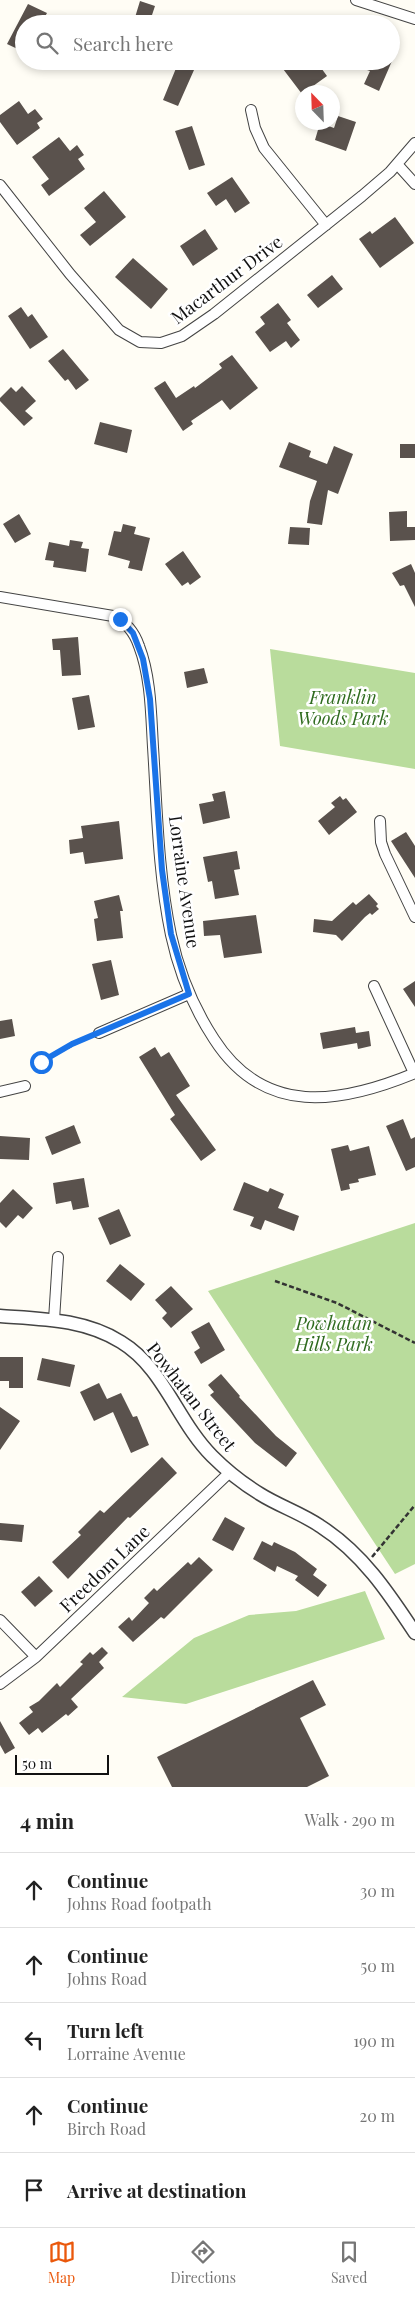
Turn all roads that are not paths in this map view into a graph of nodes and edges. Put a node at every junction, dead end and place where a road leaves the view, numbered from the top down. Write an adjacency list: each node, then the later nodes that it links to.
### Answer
1 (356, 0): 2 (street)
2 (415, 19)
3 (251, 110): 8 (street)
4 (415, 143): 5 (street, Macarthur Drive)
5 (397, 164): 6 (street); 8 (street, Macarthur Drive)
6 (415, 184)
7 (0, 185): 8 (street, Macarthur Drive)
8 (326, 225)
9 (0, 597): 13 (street, Lorraine Avenue)
10 (380, 821): 11 (street)
11 (415, 917)
12 (374, 986): 15 (street)
13 (189, 994): 14 (street); 15 (street, Lorraine Avenue)
14 (99, 1033)
15 (415, 1073)
16 (25, 1086): 17 (street)
17 (0, 1092)
18 (58, 1257): 20 (street)
19 (0, 1316): 20 (street, Powhatan Street)
20 (54, 1320): 21 (street, Powhatan Street)
21 (230, 1473): 23 (street, Powhatan Street); 24 (street, Freedom Lane)
22 (0, 1620): 24 (street)
23 (415, 1633)
24 (36, 1657): 25 (street, Freedom Lane)
25 (0, 1684)

